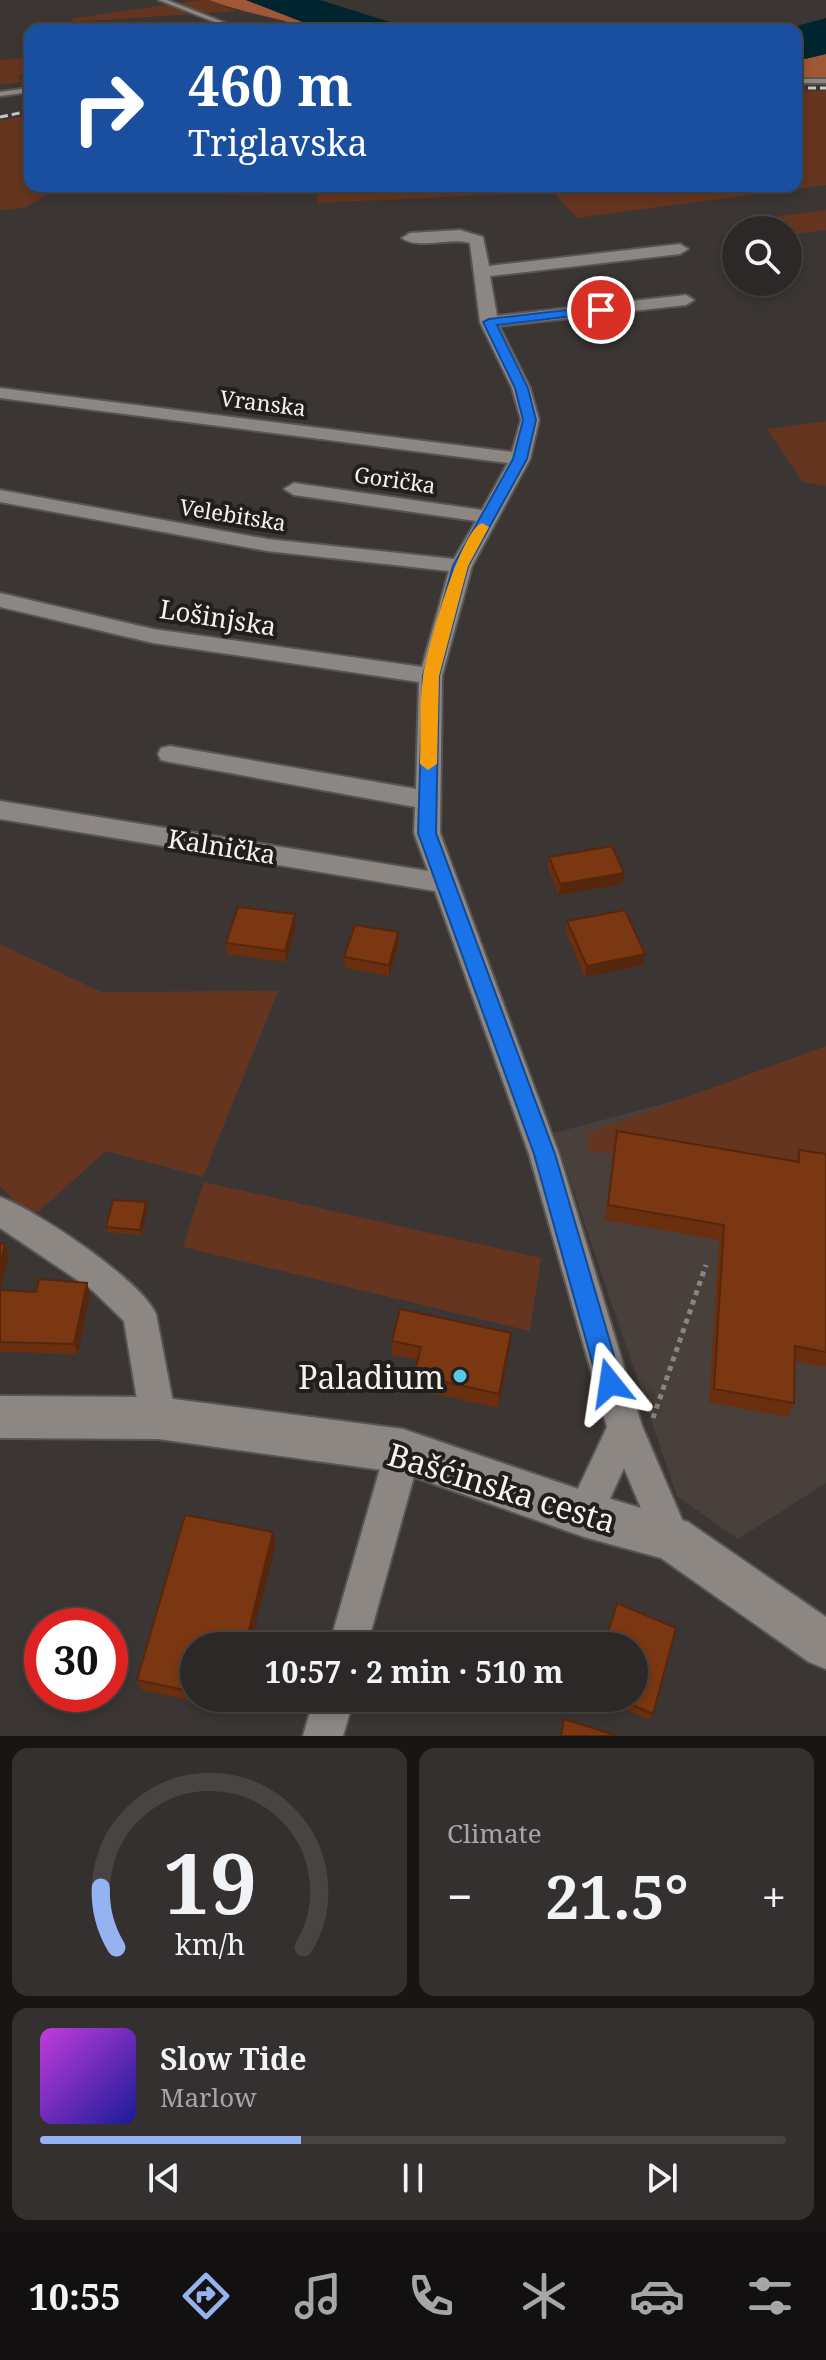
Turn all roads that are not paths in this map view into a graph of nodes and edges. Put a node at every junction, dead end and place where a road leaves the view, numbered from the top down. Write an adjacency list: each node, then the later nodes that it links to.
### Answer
1 (162, 0): 2 (lane)
2 (224, 24)
3 (802, 81): 4 (lane)
4 (826, 81)
5 (24, 91): 6 (lane)
6 (0, 94)
7 (410, 238): 9 (street)
8 (680, 249): 9 (street)
9 (480, 272): 11 (street)
10 (686, 300): 11 (street)
11 (489, 322): 13 (street)
12 (0, 393): 13 (street, Vranska)
13 (520, 459): 16 (street)
14 (294, 489): 16 (street, Gorička)
15 (0, 496): 17 (street, Velebitska)
16 (488, 517): 17 (street)
17 (461, 566): 19 (street)
18 (0, 600): 19 (street, Lošinjska)
19 (431, 676): 21 (street)
20 (170, 754): 21 (street)
21 (427, 800): 23 (street)
22 (0, 810): 23 (street, Kalnička)
23 (444, 883): 27 (street)
24 (0, 1211): 26 (street)
25 (0, 1417): 26 (street, Bašćinska cesta)
26 (158, 1418): 28 (street, Bašćinska cesta)
27 (637, 1430): 29 (street); 30 (street)
28 (403, 1451): 29 (street, Bašćinska cesta); 31 (street)
29 (584, 1514): 30 (street, Bašćinska cesta)
30 (672, 1538): 32 (street, Bašćinska cesta)
31 (352, 1632)
32 (826, 1645)
33 (330, 1712): 34 (street)
34 (323, 1736)

